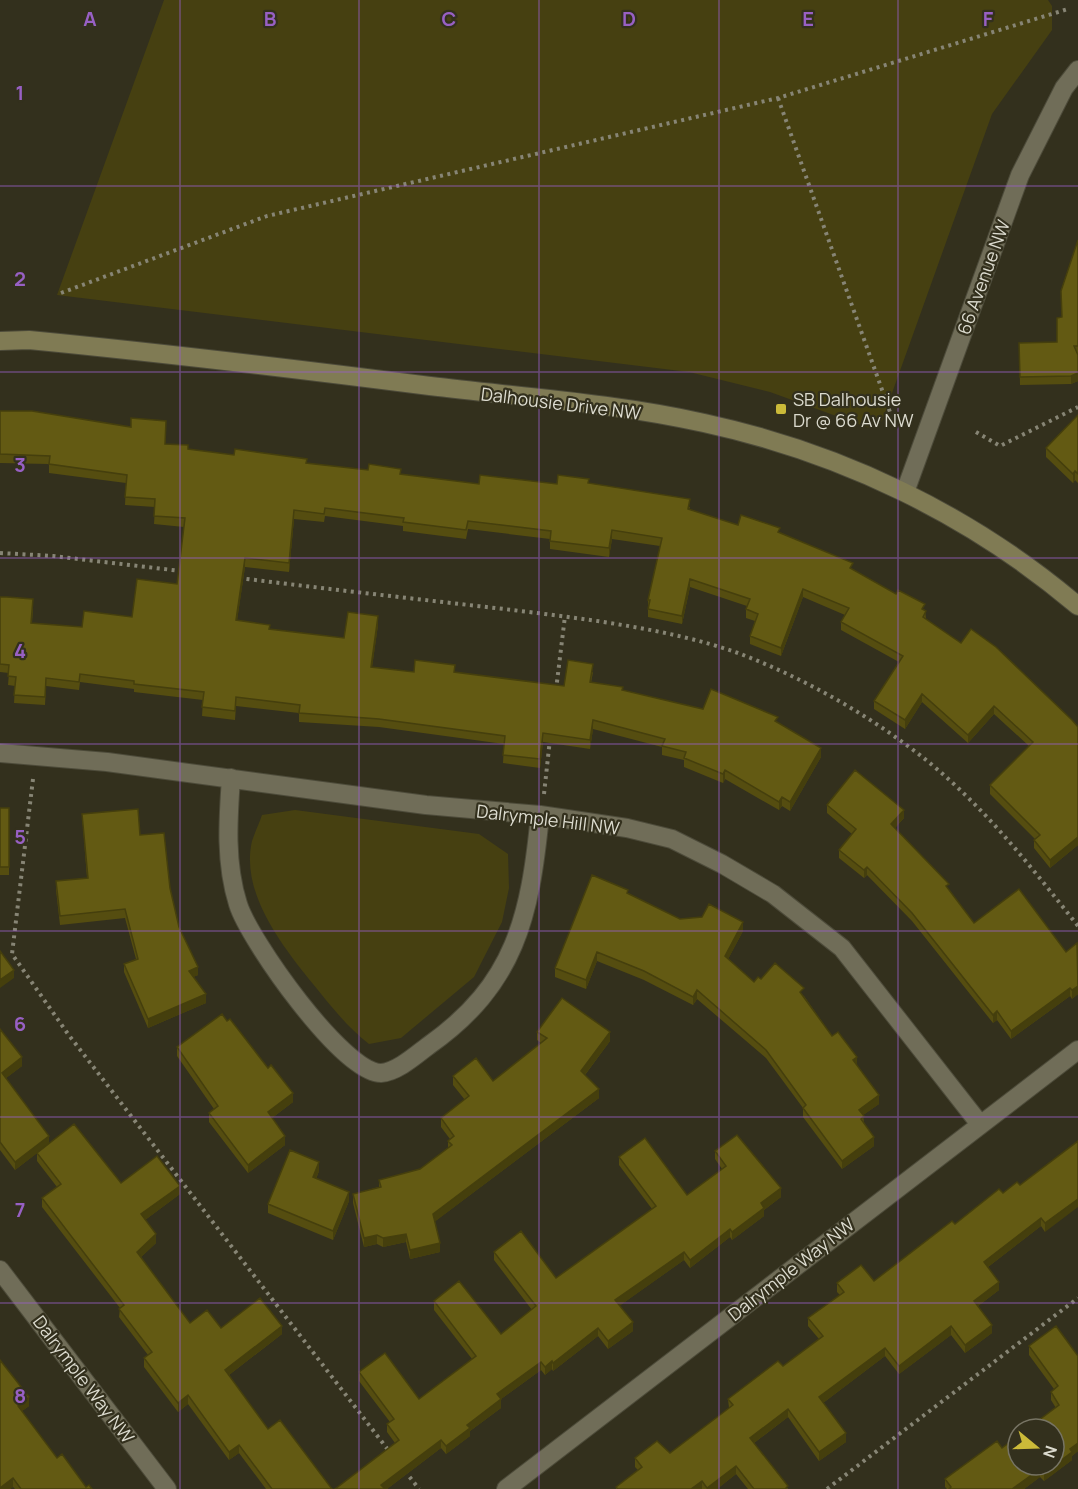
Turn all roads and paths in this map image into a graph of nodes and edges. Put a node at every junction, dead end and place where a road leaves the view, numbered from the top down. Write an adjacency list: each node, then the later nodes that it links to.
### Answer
1 (1068, 9): 3 (path)
2 (1078, 70): 9 (street, 66 Avenue NW)
3 (778, 98): 4 (path); 7 (path)
4 (62, 293)
5 (0, 340): 9 (street, Dalhousie Drive NW)
6 (1078, 407): 8 (path)
7 (891, 415)
8 (976, 432)
9 (905, 492): 13 (street, Dalhousie Drive NW)
10 (0, 553): 11 (path)
11 (184, 571)
12 (232, 577): 14 (path)
13 (1078, 606)
14 (565, 616): 15 (path); 21 (path)
15 (555, 699)
16 (551, 735): 20 (path)
17 (0, 753): 18 (street, Dalrymple Hill NW)
18 (36, 755): 19 (street, Dalrymple Hill NW); 26 (path)
19 (231, 778): 20 (street, Dalrymple Hill NW); 20 (street)
20 (540, 815): 23 (street, Dalrymple Hill NW)
21 (1078, 926)
22 (1078, 1050): 23 (street, Dalrymple Way NW)
23 (979, 1123): 30 (street, Dalrymple Way NW)
24 (0, 1270): 28 (street, Dalrymple Way NW)
25 (1078, 1298): 31 (path)
26 (391, 1453)
27 (398, 1462): 29 (path)
28 (167, 1489)
29 (419, 1489)
30 (506, 1489)
31 (827, 1489)

